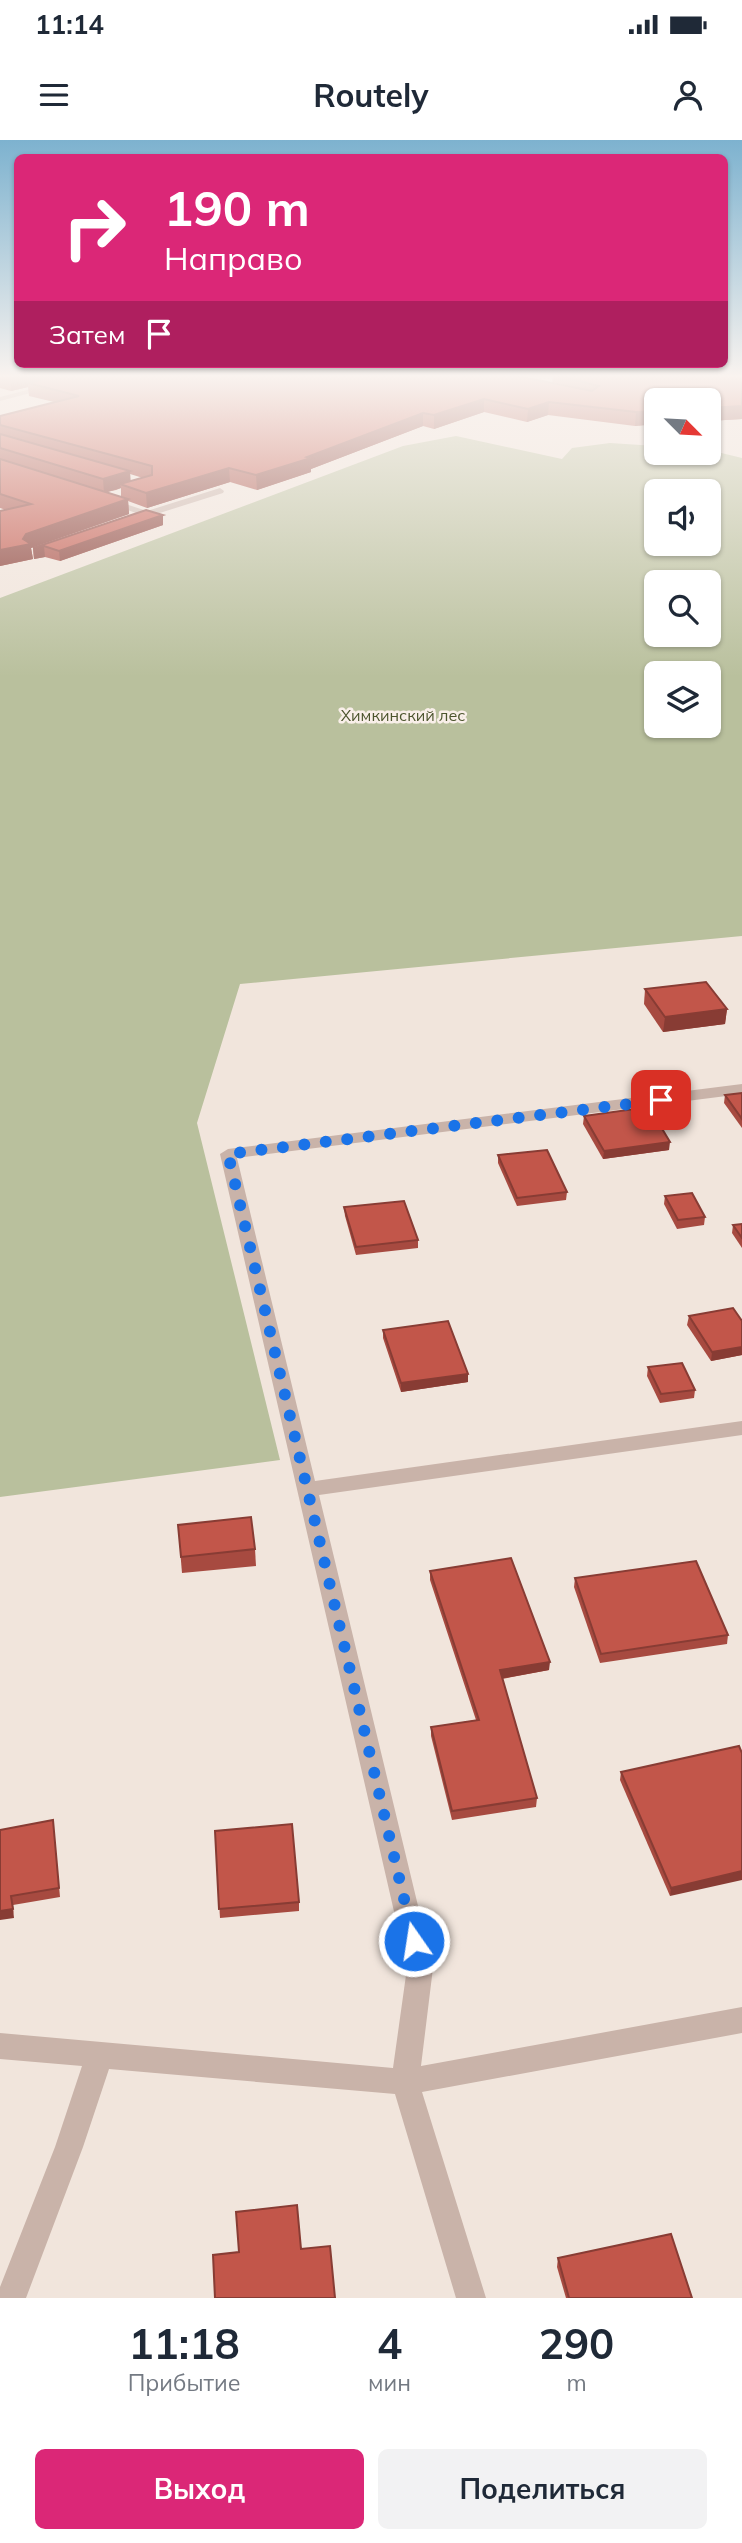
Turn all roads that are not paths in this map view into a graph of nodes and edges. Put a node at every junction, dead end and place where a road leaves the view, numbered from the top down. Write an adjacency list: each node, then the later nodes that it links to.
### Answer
1 (220, 491): 3 (street)
2 (114, 495): 3 (street)
3 (147, 514): 4 (street)
4 (134, 519)
5 (742, 1089): 7 (street)
6 (742, 1428): 7 (street)
7 (308, 1489): 11 (street)
8 (742, 2020): 11 (street)
9 (0, 2046): 10 (street)
10 (100, 2055): 11 (street); 12 (street)
11 (405, 2082): 13 (street)
12 (11, 2298)
13 (471, 2298)

